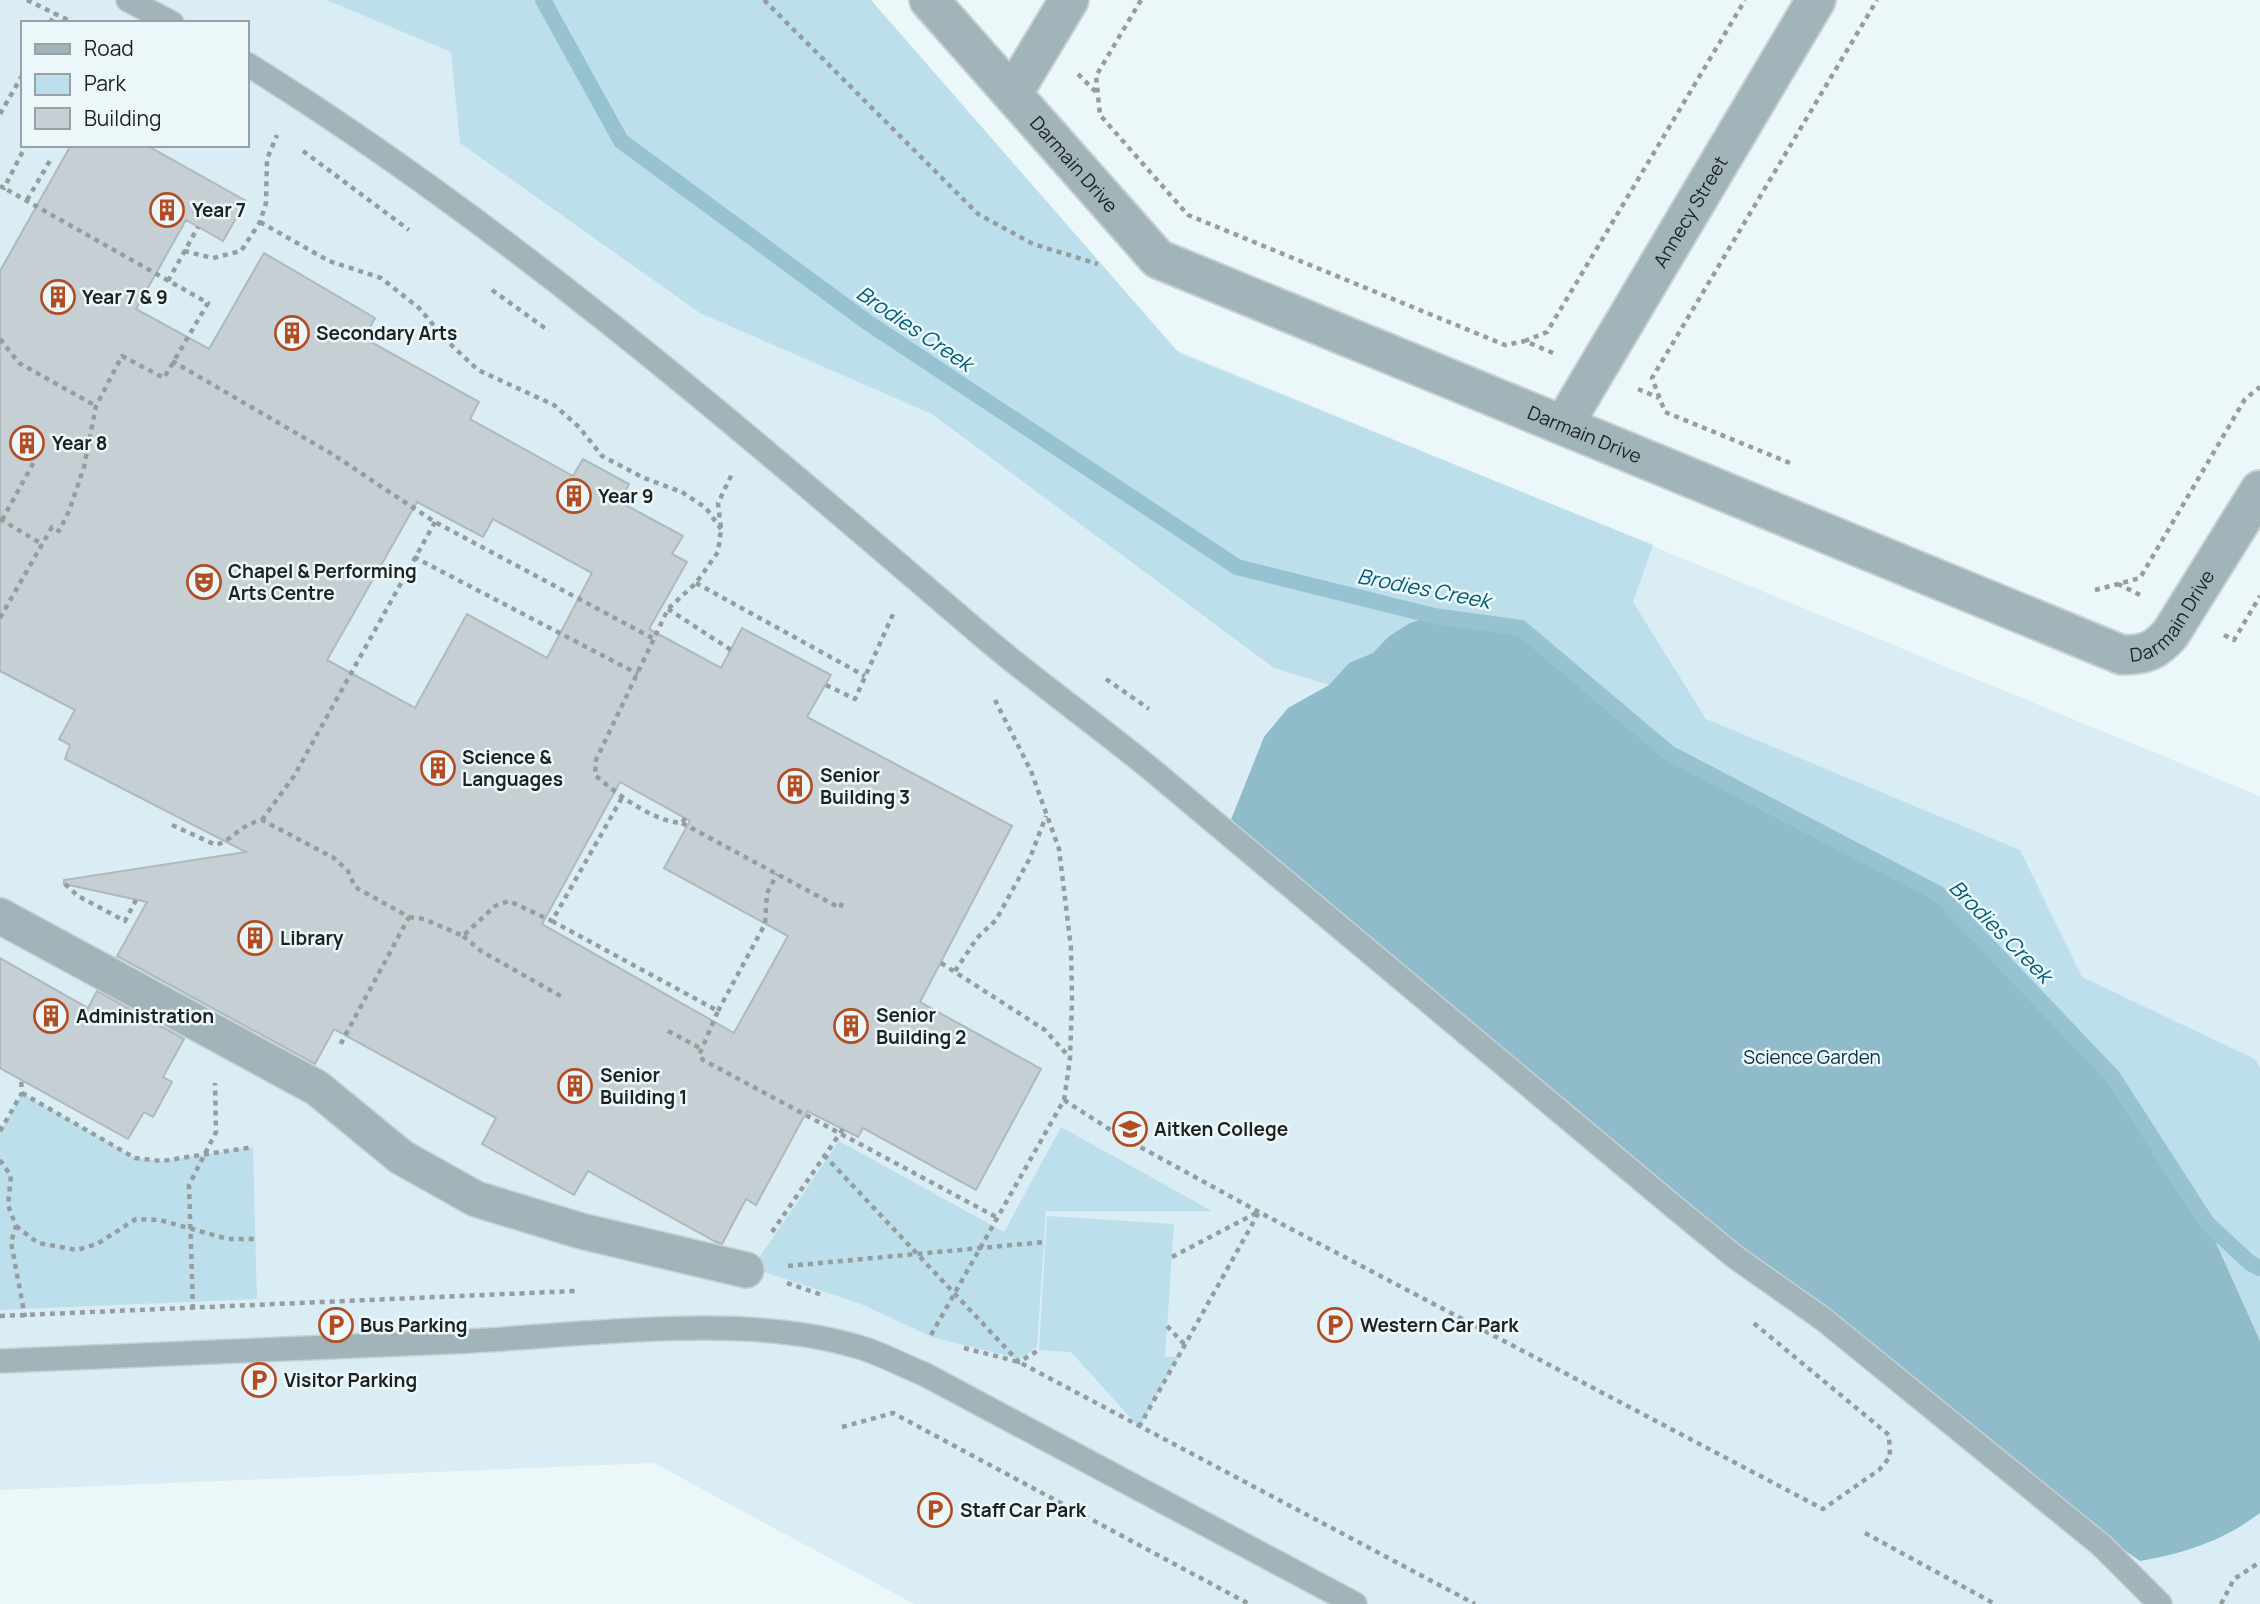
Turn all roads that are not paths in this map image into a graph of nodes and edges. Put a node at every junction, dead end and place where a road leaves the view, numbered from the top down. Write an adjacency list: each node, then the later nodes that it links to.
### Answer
1 (128, 0): 5 (lane)
2 (929, 0): 7 (street, Darmain Drive)
3 (1069, 0): 7 (street)
4 (1816, 0): 8 (street, Annecy Street)
5 (168, 21)
6 (248, 65): 14 (lane)
7 (1013, 93): 8 (street, Darmain Drive)
8 (1564, 424): 9 (street, Darmain Drive)
9 (2260, 490)
10 (0, 916): 11 (street)
11 (746, 1270)
12 (0, 1361): 13 (lane)
13 (1355, 1604)
14 (2160, 1604)

